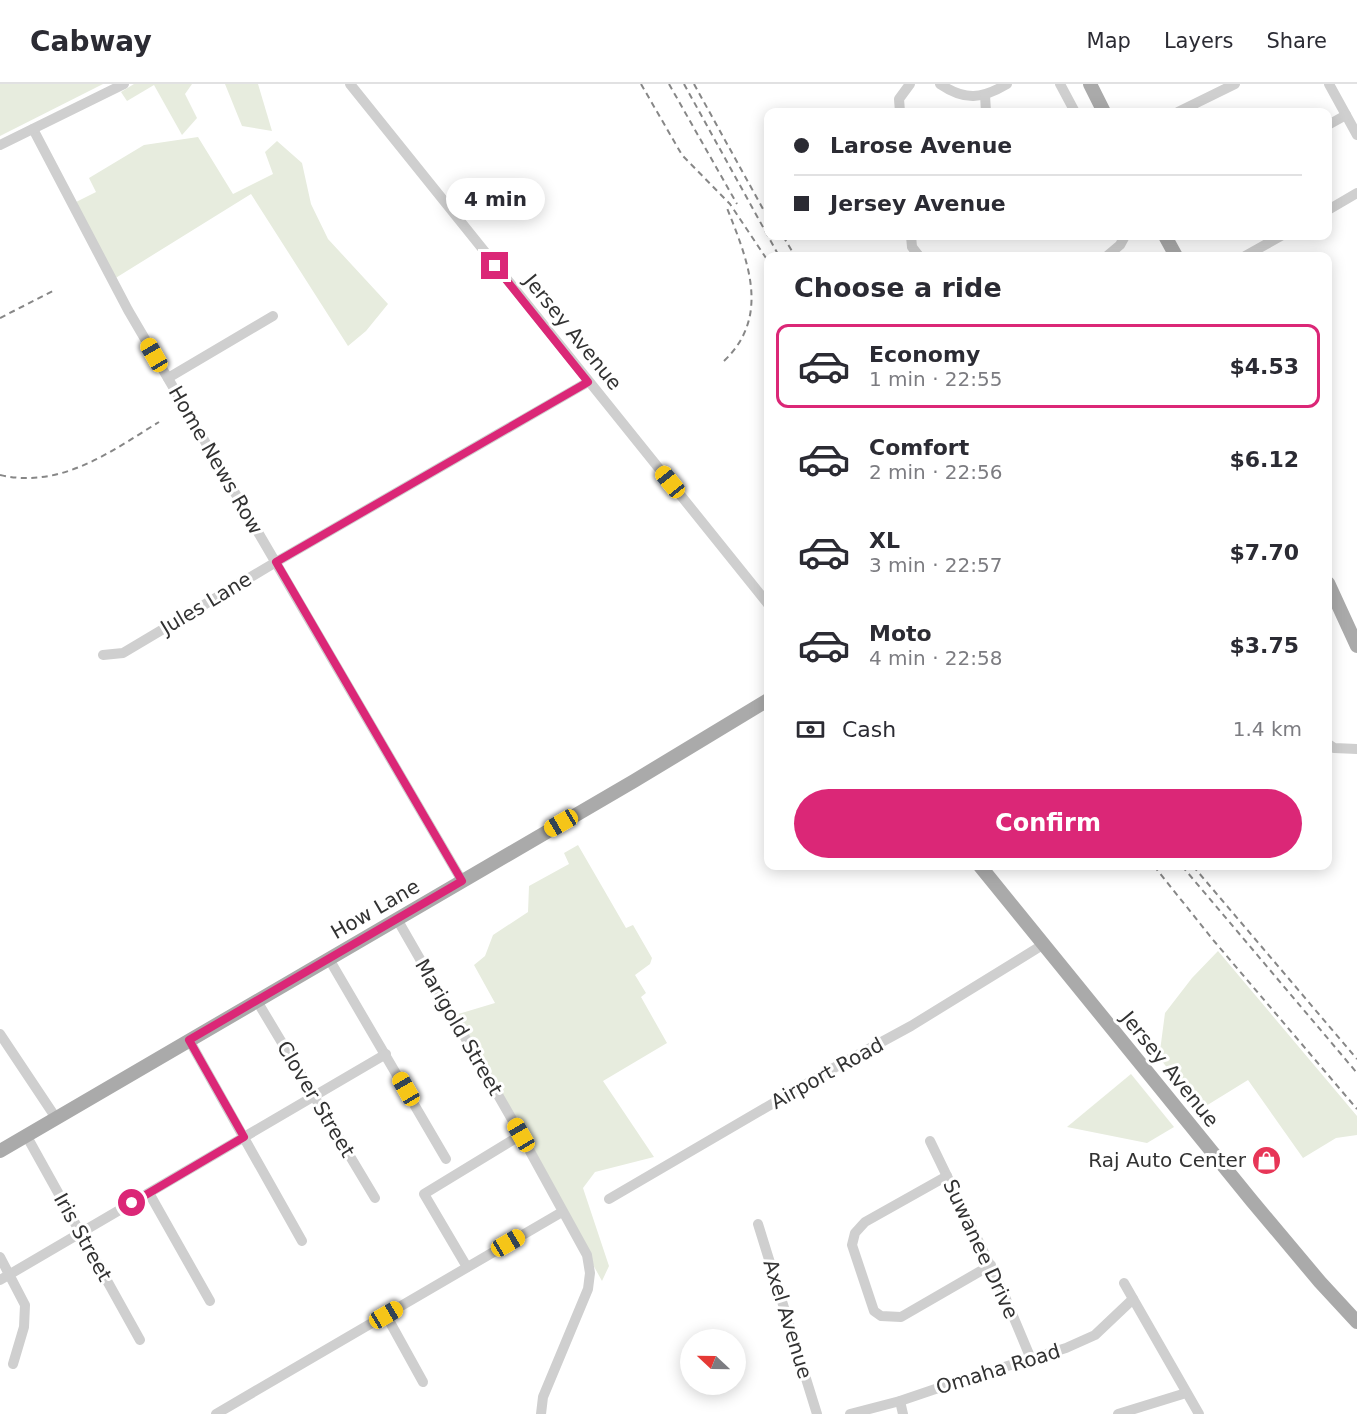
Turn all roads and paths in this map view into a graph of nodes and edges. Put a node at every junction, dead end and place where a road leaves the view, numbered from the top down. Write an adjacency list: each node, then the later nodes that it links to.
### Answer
1 (124, 84): 18 (street)
2 (350, 84): 29 (street, Jersey Avenue)
3 (910, 84): 11 (street)
4 (940, 84): 10 (street)
5 (1007, 84): 10 (street)
6 (1060, 84): 13 (street)
7 (1090, 84): 14 (main road)
8 (1235, 84): 15 (street)
9 (1329, 84): 16 (street)
10 (986, 95): 12 (street)
11 (900, 108)
12 (986, 108)
13 (1073, 108)
14 (1102, 108)
15 (1187, 108)
16 (1346, 115): 17 (street); 19 (street)
17 (1332, 123)
18 (33, 129): 20 (street); 28 (street, Home News Row)
19 (1357, 135)
20 (0, 145)
21 (1357, 194): 22 (street)
22 (1332, 208)
23 (1123, 240): 25 (street)
24 (1274, 240): 26 (street)
25 (1112, 252)
26 (1252, 252)
27 (273, 316): 28 (street)
28 (168, 378): 30 (street, Home News Row)
29 (588, 382): 30 (street, Jules Lane); 32 (street, Jersey Avenue)
30 (276, 562): 34 (street, Jules Lane); 39 (street, Home News Row)
31 (1332, 592): 33 (main road)
32 (764, 599)
33 (1357, 646)
34 (103, 655)
35 (764, 702): 39 (main road, How Lane)
36 (1332, 747): 37 (street)
37 (1357, 749)
38 (983, 870): 41 (main road, Jersey Avenue)
39 (462, 881): 40 (main road, How Lane)
40 (397, 919): 42 (main road, How Lane); 50 (street, Marigold Street)
41 (1044, 944): 58 (street, Airport Road); 71 (main road, Jersey Avenue)
42 (329, 959): 43 (main road, How Lane); 46 (street)
43 (257, 1001): 45 (main road, How Lane); 47 (street, Clover Street)
44 (0, 1034): 48 (street)
45 (189, 1040): 48 (main road, How Lane); 51 (street)
46 (386, 1054): 47 (street); 54 (street)
47 (314, 1096): 51 (street); 57 (street, Clover Street)
48 (56, 1118): 49 (main road, How Lane)
49 (26, 1135): 53 (main road, How Lane); 61 (street, Iris Street)
50 (521, 1135): 59 (street, Marigold Street); 65 (street)
51 (244, 1137): 56 (street); 62 (street)
52 (930, 1140): 55 (street, Suwanee Drive)
53 (0, 1151)
54 (446, 1159)
55 (947, 1176): 64 (street, Suwanee Drive); 64 (street)
56 (149, 1193): 61 (street); 69 (street)
57 (375, 1198)
58 (609, 1199)
59 (562, 1212): 65 (street); 79 (street, Marigold Street)
60 (758, 1224): 80 (street, Axel Avenue)
61 (81, 1233): 66 (street); 72 (street, Iris Street)
62 (302, 1241)
63 (0, 1257): 66 (street)
64 (991, 1265): 73 (street, Suwanee Drive)
65 (467, 1268): 70 (street)
66 (5, 1277): 74 (street)
67 (1124, 1283): 68 (street)
68 (1133, 1299): 73 (street, Omaha Road); 76 (street)
69 (210, 1301)
70 (386, 1315): 75 (street); 78 (street)
71 (1357, 1322)
72 (140, 1340)
73 (1031, 1359): 77 (street, Omaha Road)
74 (13, 1364)
75 (423, 1382)
76 (1186, 1393): 83 (street); 84 (street)
77 (900, 1401): 81 (street, Omaha Road); 82 (street)
78 (216, 1414)
79 (541, 1414)
80 (817, 1414)
81 (850, 1414)
82 (903, 1414)
83 (1118, 1414)
84 (1199, 1414)

